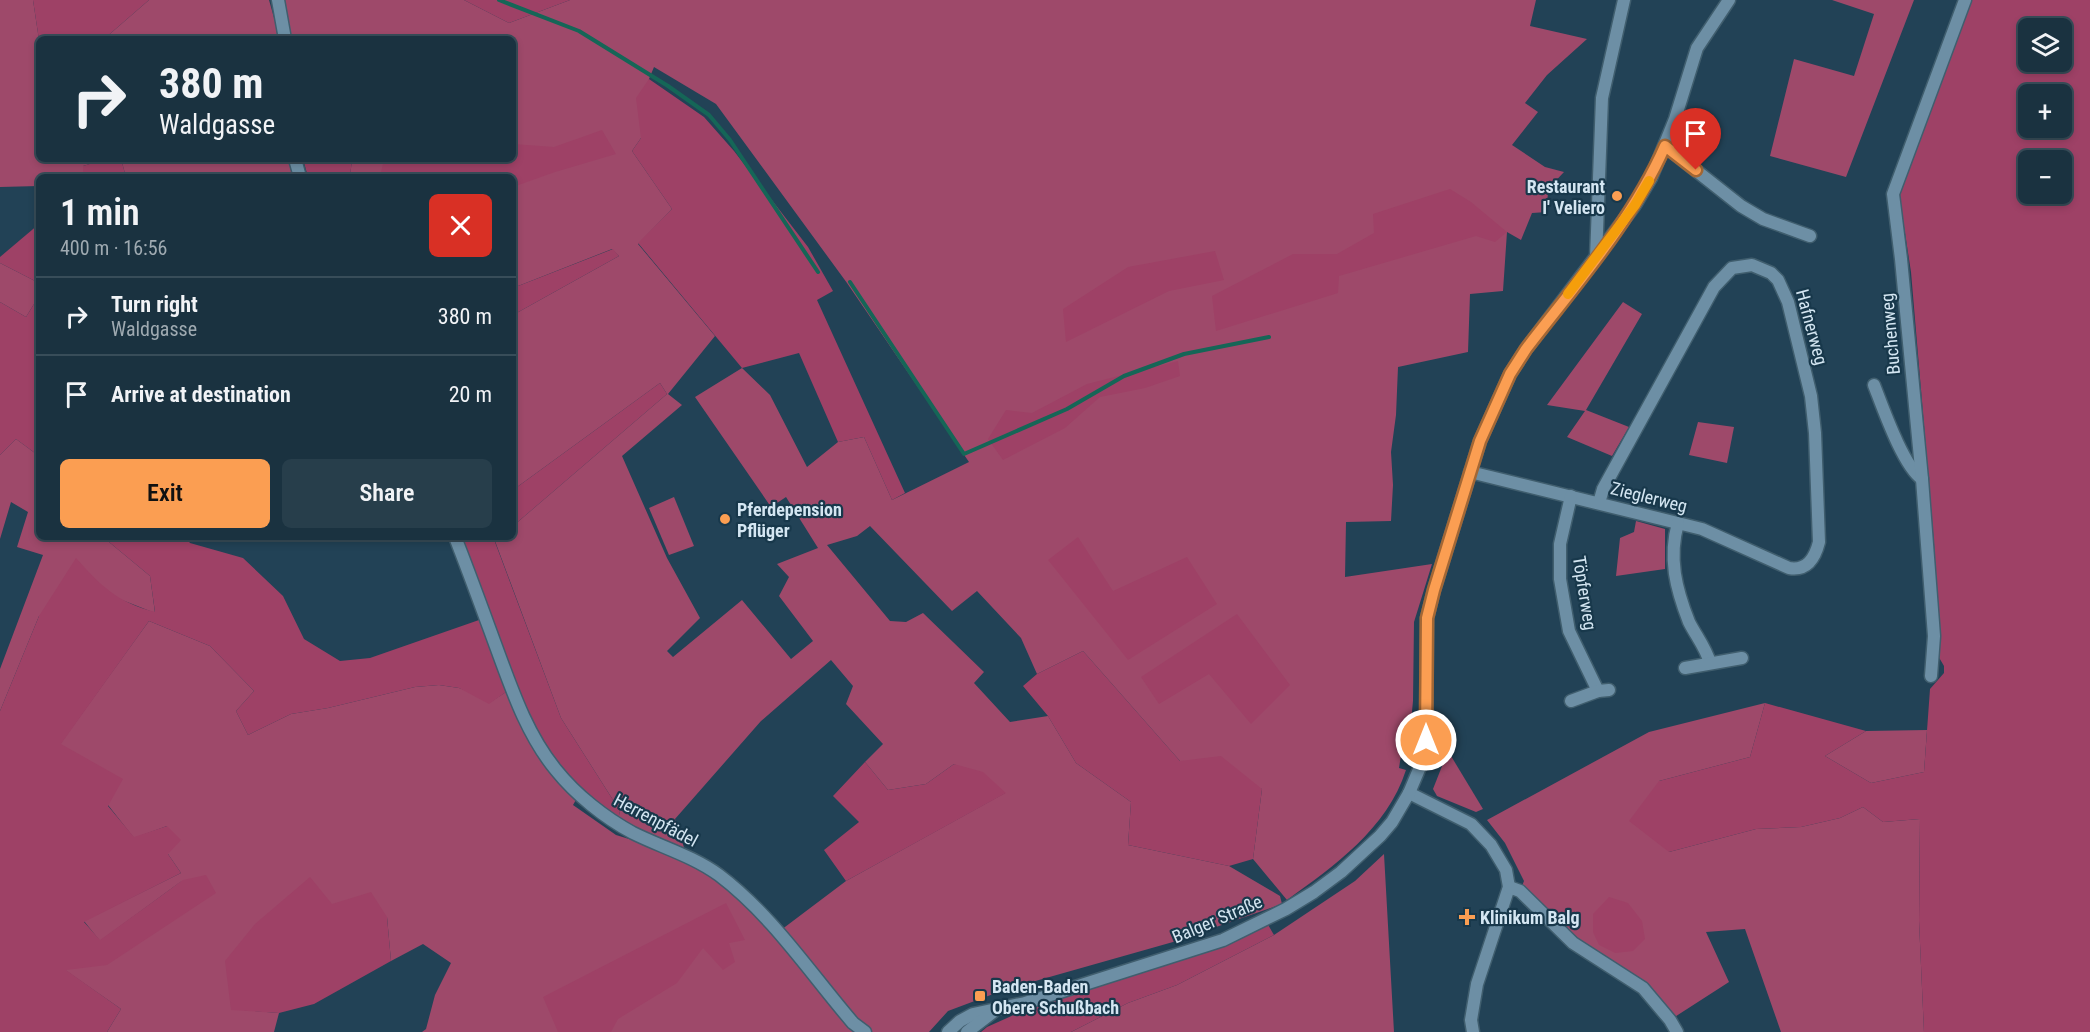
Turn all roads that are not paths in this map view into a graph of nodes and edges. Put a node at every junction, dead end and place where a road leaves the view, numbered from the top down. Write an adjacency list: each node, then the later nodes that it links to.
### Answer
1 (278, 0): 5 (street)
2 (1624, 0): 8 (street)
3 (1729, 0): 6 (street, Balger Straße)
4 (1965, 0): 11 (street, Buchenweg)
5 (284, 36)
6 (1665, 146): 7 (street); 8 (street, Balger Straße)
7 (1810, 236)
8 (1596, 258): 10 (street, Balger Straße)
9 (1874, 385): 11 (street)
10 (1470, 472): 12 (street, Zieglerweg); 22 (street, Balger Straße)
11 (1922, 479): 20 (street, Buchenweg)
12 (1570, 496): 13 (street, Zieglerweg); 21 (street, Töpferweg)
13 (1599, 503): 14 (street, Zieglerweg); 16 (street, Hafnerweg)
14 (1678, 523): 16 (street, Zieglerweg); 18 (street)
15 (456, 540): 25 (street, Herrenpfädel)
16 (1811, 561)
17 (1742, 658): 18 (street)
18 (1710, 663): 19 (street)
19 (1685, 668)
20 (1931, 676)
21 (1571, 701)
22 (1409, 793): 23 (street); 24 (street, Balger Straße)
23 (1509, 887): 28 (street); 29 (street)
24 (996, 1009): 26 (street, Balger Straße); 27 (street, Balger Straße)
25 (865, 1032)
26 (948, 1032)
27 (967, 1032)
28 (1473, 1032)
29 (1677, 1032)

